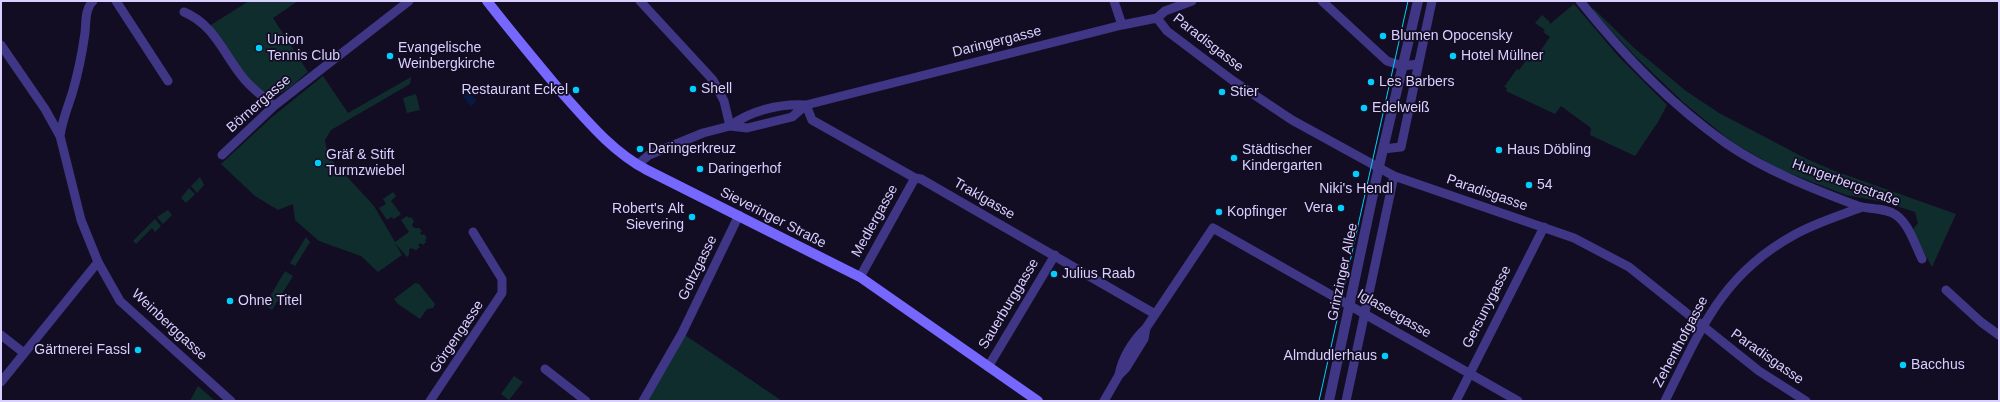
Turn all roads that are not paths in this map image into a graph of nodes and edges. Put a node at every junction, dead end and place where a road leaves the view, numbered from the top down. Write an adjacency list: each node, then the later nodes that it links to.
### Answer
1 (93, 1): 22 (street)
2 (116, 1): 18 (street)
3 (409, 1): 20 (street, Börnergasse)
4 (487, 1): 25 (main road, Sieveringer Straße)
5 (640, 1): 21 (street)
6 (1114, 1): 14 (street)
7 (1192, 1): 13 (street, Daringergasse)
8 (1322, 1): 17 (street)
9 (1418, 1): 17 (street, Grinzinger Allee)
10 (1432, 1): 16 (street)
11 (1580, 1): 29 (street, Hungerbergstraße)
12 (184, 12): 20 (street)
13 (1156, 18): 14 (street, Daringergasse); 26 (street, Paradisgasse)
14 (1122, 25): 19 (street, Daringergasse)
15 (1, 45): 22 (street)
16 (1418, 64): 17 (street); 23 (street)
17 (1403, 66): 23 (street, Grinzinger Allee)
18 (168, 81)
19 (806, 105): 21 (street, Daringergasse); 21 (street, Daringergasse); 28 (street, Traklgasse)
20 (274, 106): 24 (street, Börnergasse)
21 (730, 126): 25 (street, Daringergasse)
22 (60, 136): 35 (street, Weinberggasse)
23 (1384, 149): 26 (street, Grinzinger Allee)
24 (222, 155)
25 (636, 164): 30 (main road, Sieveringer Straße)
26 (1379, 166): 27 (street, Paradisgasse); 38 (street, Grinzinger Allee)
27 (1394, 176): 31 (street, Paradisgasse); 39 (street)
28 (915, 178): 33 (street, Traklgasse); 36 (street, Medlergasse)
29 (1862, 207): 34 (street, Hungerbergstraße); 41 (street, Zehenthofgasse)
30 (739, 215): 36 (main road, Sieveringer Straße); 52 (street, Goltzgasse)
31 (1544, 227): 41 (street, Paradisgasse); 47 (street, Gersunygasse)
32 (472, 232): 50 (street, Görgengasse)
33 (1055, 255): 40 (street, Traklgasse); 45 (street, Sauerburggasse)
34 (1922, 259)
35 (98, 262): 44 (street); 49 (street, Weinberggasse)
36 (860, 278): 45 (main road, Sieveringer Straße)
37 (1946, 290): 43 (street)
38 (1350, 305): 39 (street, Iglaseegasse); 40 (street, Iglaseegasse); 55 (street, Grinzinger Allee)
39 (1364, 313): 47 (street, Iglaseegasse); 56 (street)
40 (1155, 314): 54 (street)
41 (1702, 327): 59 (street, Zehenthofgasse); 60 (street, Paradisgasse)
42 (1, 335): 44 (street)
43 (1999, 336)
44 (24, 353): 48 (street)
45 (988, 367): 53 (main road, Sieveringer Straße)
46 (545, 369): 51 (street)
47 (1469, 373): 57 (street, Gersunygasse); 58 (street, Iglaseegasse)
48 (1, 382)
49 (231, 401)
50 (430, 401)
51 (586, 401)
52 (643, 401)
53 (1038, 401)
54 (1104, 401)
55 (1329, 401)
56 (1346, 401)
57 (1456, 401)
58 (1518, 401)
59 (1666, 401)
60 (1806, 401)

